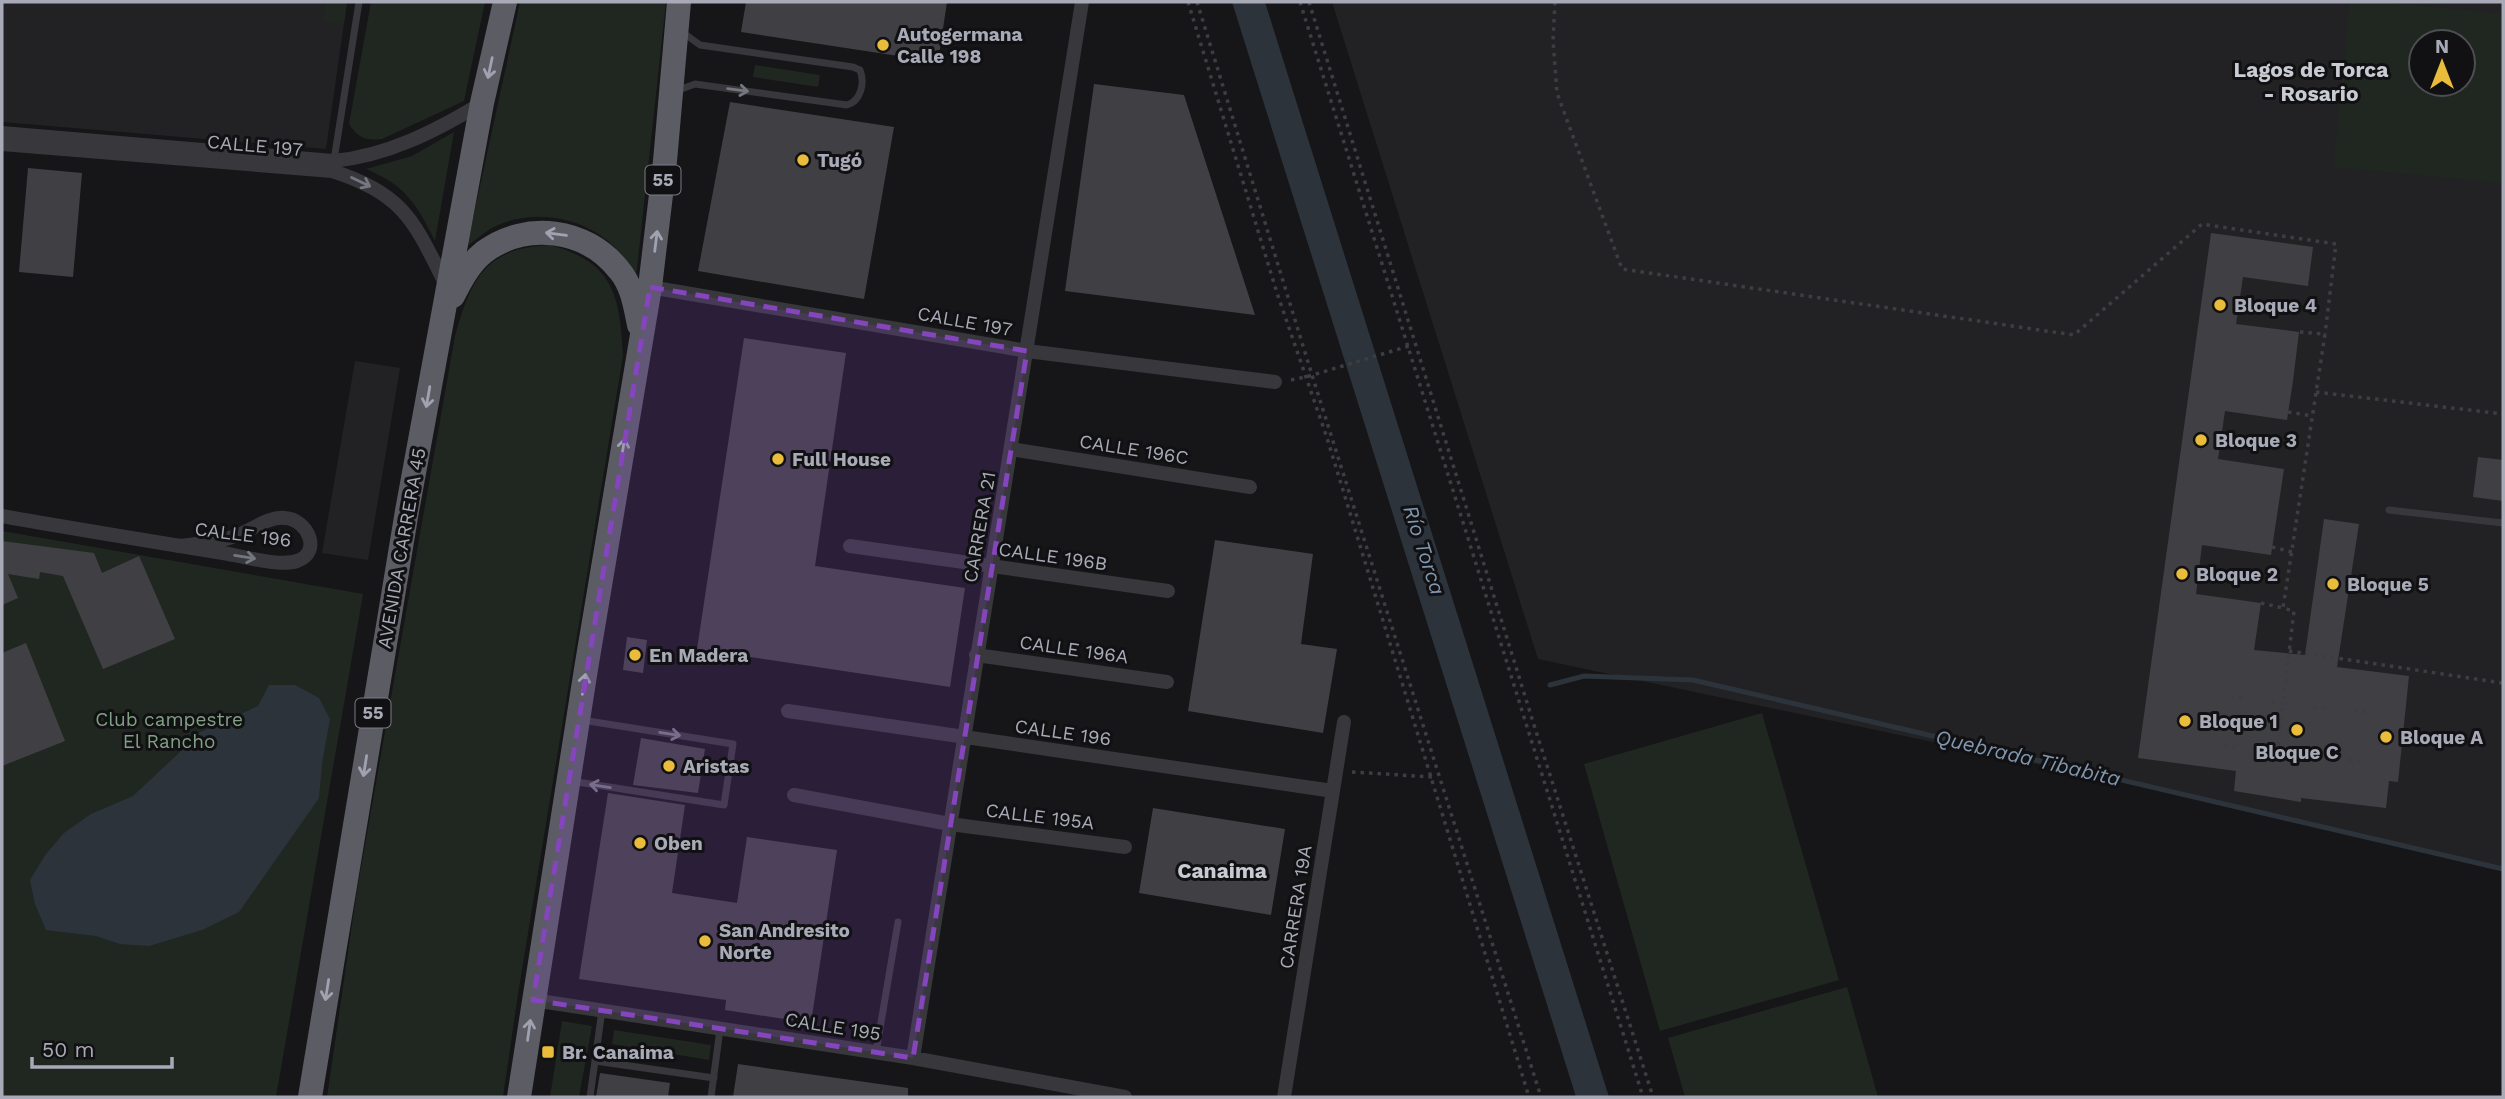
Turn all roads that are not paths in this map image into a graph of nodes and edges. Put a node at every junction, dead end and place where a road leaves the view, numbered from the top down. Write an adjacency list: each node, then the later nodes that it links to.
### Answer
1 (359, 2): 10 (lane)
2 (505, 2): 7 (highway, AVENIDA CARRERA 45 / 55, one-way to 7)
3 (679, 2): 5 (highway, 55)
4 (1082, 2): 14 (street, CARRERA 21)
5 (677, 28): 6 (highway, 55); 6 (lane, one-way to 5)
6 (672, 93): 11 (highway, 55, one-way to 6)
7 (482, 103): 10 (street, CALLE 197); 12 (highway, AVENIDA CARRERA 45 / 55)
8 (2, 133): 10 (street, CALLE 197)
9 (2, 144): 10 (street, CALLE 197)
10 (333, 166): 12 (street, CALLE 197, one-way to 12)
11 (650, 287): 14 (street, CALLE 197); 15 (highway, 55)
12 (448, 289): 13 (highway, AVENIDA CARRERA 45 / 55)
13 (440, 330): 15 (highway, one-way to 13); 45 (highway, AVENIDA CARRERA 45 / 55, one-way to 45)
14 (1027, 351): 16 (street, CALLE 197); 17 (street, CARRERA 21)
15 (640, 357): 29 (highway, 55, one-way to 15)
16 (1275, 382)
17 (1011, 449): 18 (street, CALLE 196C); 24 (street, CARRERA 21)
18 (1250, 487)
19 (2389, 510): 21 (lane)
20 (2, 516): 22 (street, CALLE 196)
21 (2503, 523)
22 (178, 546): 22 (street, CALLE 196, one-way to 22)
23 (850, 546): 24 (street, CALLE 196B)
24 (992, 567): 25 (street, CALLE 196B); 26 (street, CARRERA 21)
25 (1168, 590)
26 (976, 655): 27 (street, CALLE 196A); 31 (street, CARRERA 21)
27 (1167, 682)
28 (788, 711): 31 (street, CALLE 196)
29 (578, 720): 32 (highway, 55); 32 (lane, one-way to 32)
30 (1344, 722): 33 (street, CARRERA 19A)
31 (963, 737): 33 (street, CALLE 196); 35 (street, CARRERA 21)
32 (568, 781): 38 (highway, 55)
33 (1333, 792): 50 (street, CARRERA 19A)
34 (794, 795): 35 (street, CALLE 195A)
35 (950, 824): 36 (street, CALLE 195A); 42 (street, CARRERA 21)
36 (1125, 847)
37 (898, 922): 41 (lane)
38 (533, 1000): 39 (street, CALLE 195); 46 (highway, 55, one-way to 38)
39 (602, 1010): 40 (street, CALLE 195); 43 (lane)
40 (720, 1028): 41 (street, CALLE 195); 44 (lane)
41 (876, 1053): 42 (street, CALLE 195)
42 (913, 1058): 49 (street, CALLE 195)
43 (595, 1061): 44 (lane); 47 (lane)
44 (714, 1078): 48 (lane)
45 (310, 1097)
46 (519, 1097)
47 (590, 1097)
48 (711, 1097)
49 (1125, 1097)
50 (1284, 1097)

